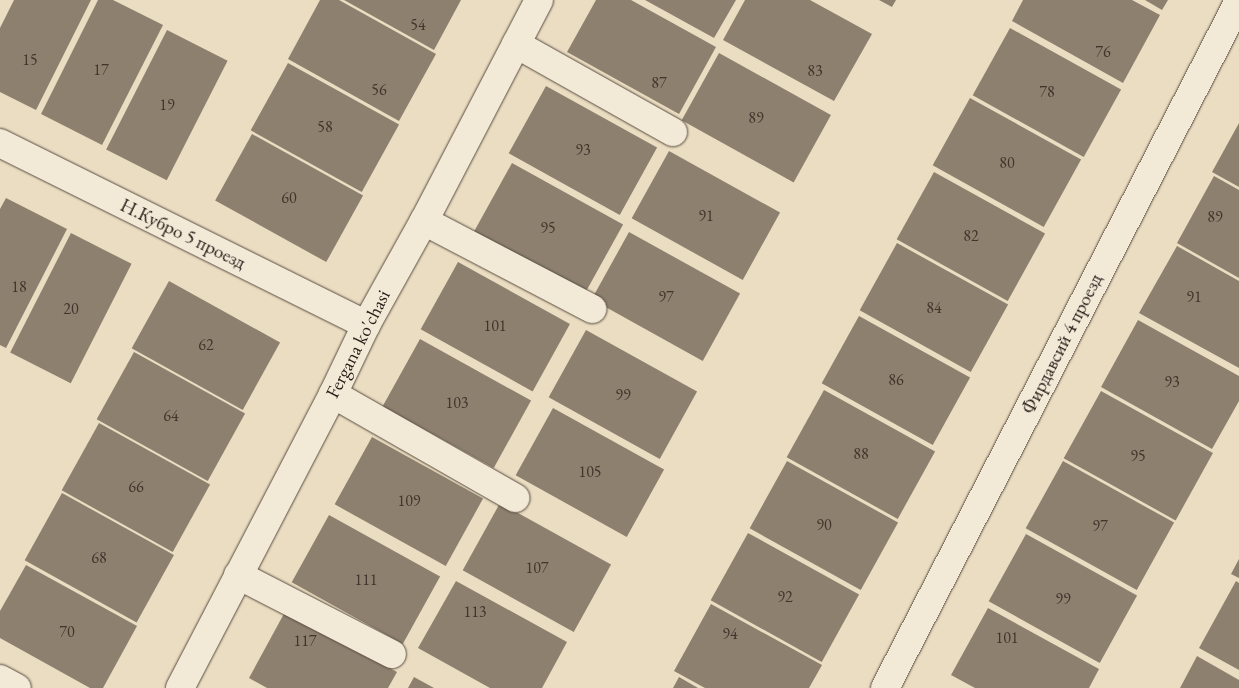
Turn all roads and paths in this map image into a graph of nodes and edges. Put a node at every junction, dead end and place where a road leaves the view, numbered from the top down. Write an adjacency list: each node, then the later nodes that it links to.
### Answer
1 (539, 0): 3 (street, Fergana ko'chasi)
2 (1239, 1): 16 (street, Фирдавсий 4 проезд)
3 (516, 44): 4 (street); 6 (street, Fergana ko'chasi)
4 (673, 132)
5 (0, 143): 8 (street, Н.Кубро 5 проезд)
6 (424, 221): 7 (street); 8 (street, Fergana ko'chasi)
7 (592, 309)
8 (366, 325): 9 (street, Fergana ko'chasi)
9 (333, 394): 10 (street); 11 (street, Fergana ko'chasi)
10 (515, 498)
11 (238, 575): 12 (street); 15 (street, Fergana ko'chasi)
12 (392, 654)
13 (0, 679): 14 (street)
14 (17, 688)
15 (180, 688)
16 (885, 688)

